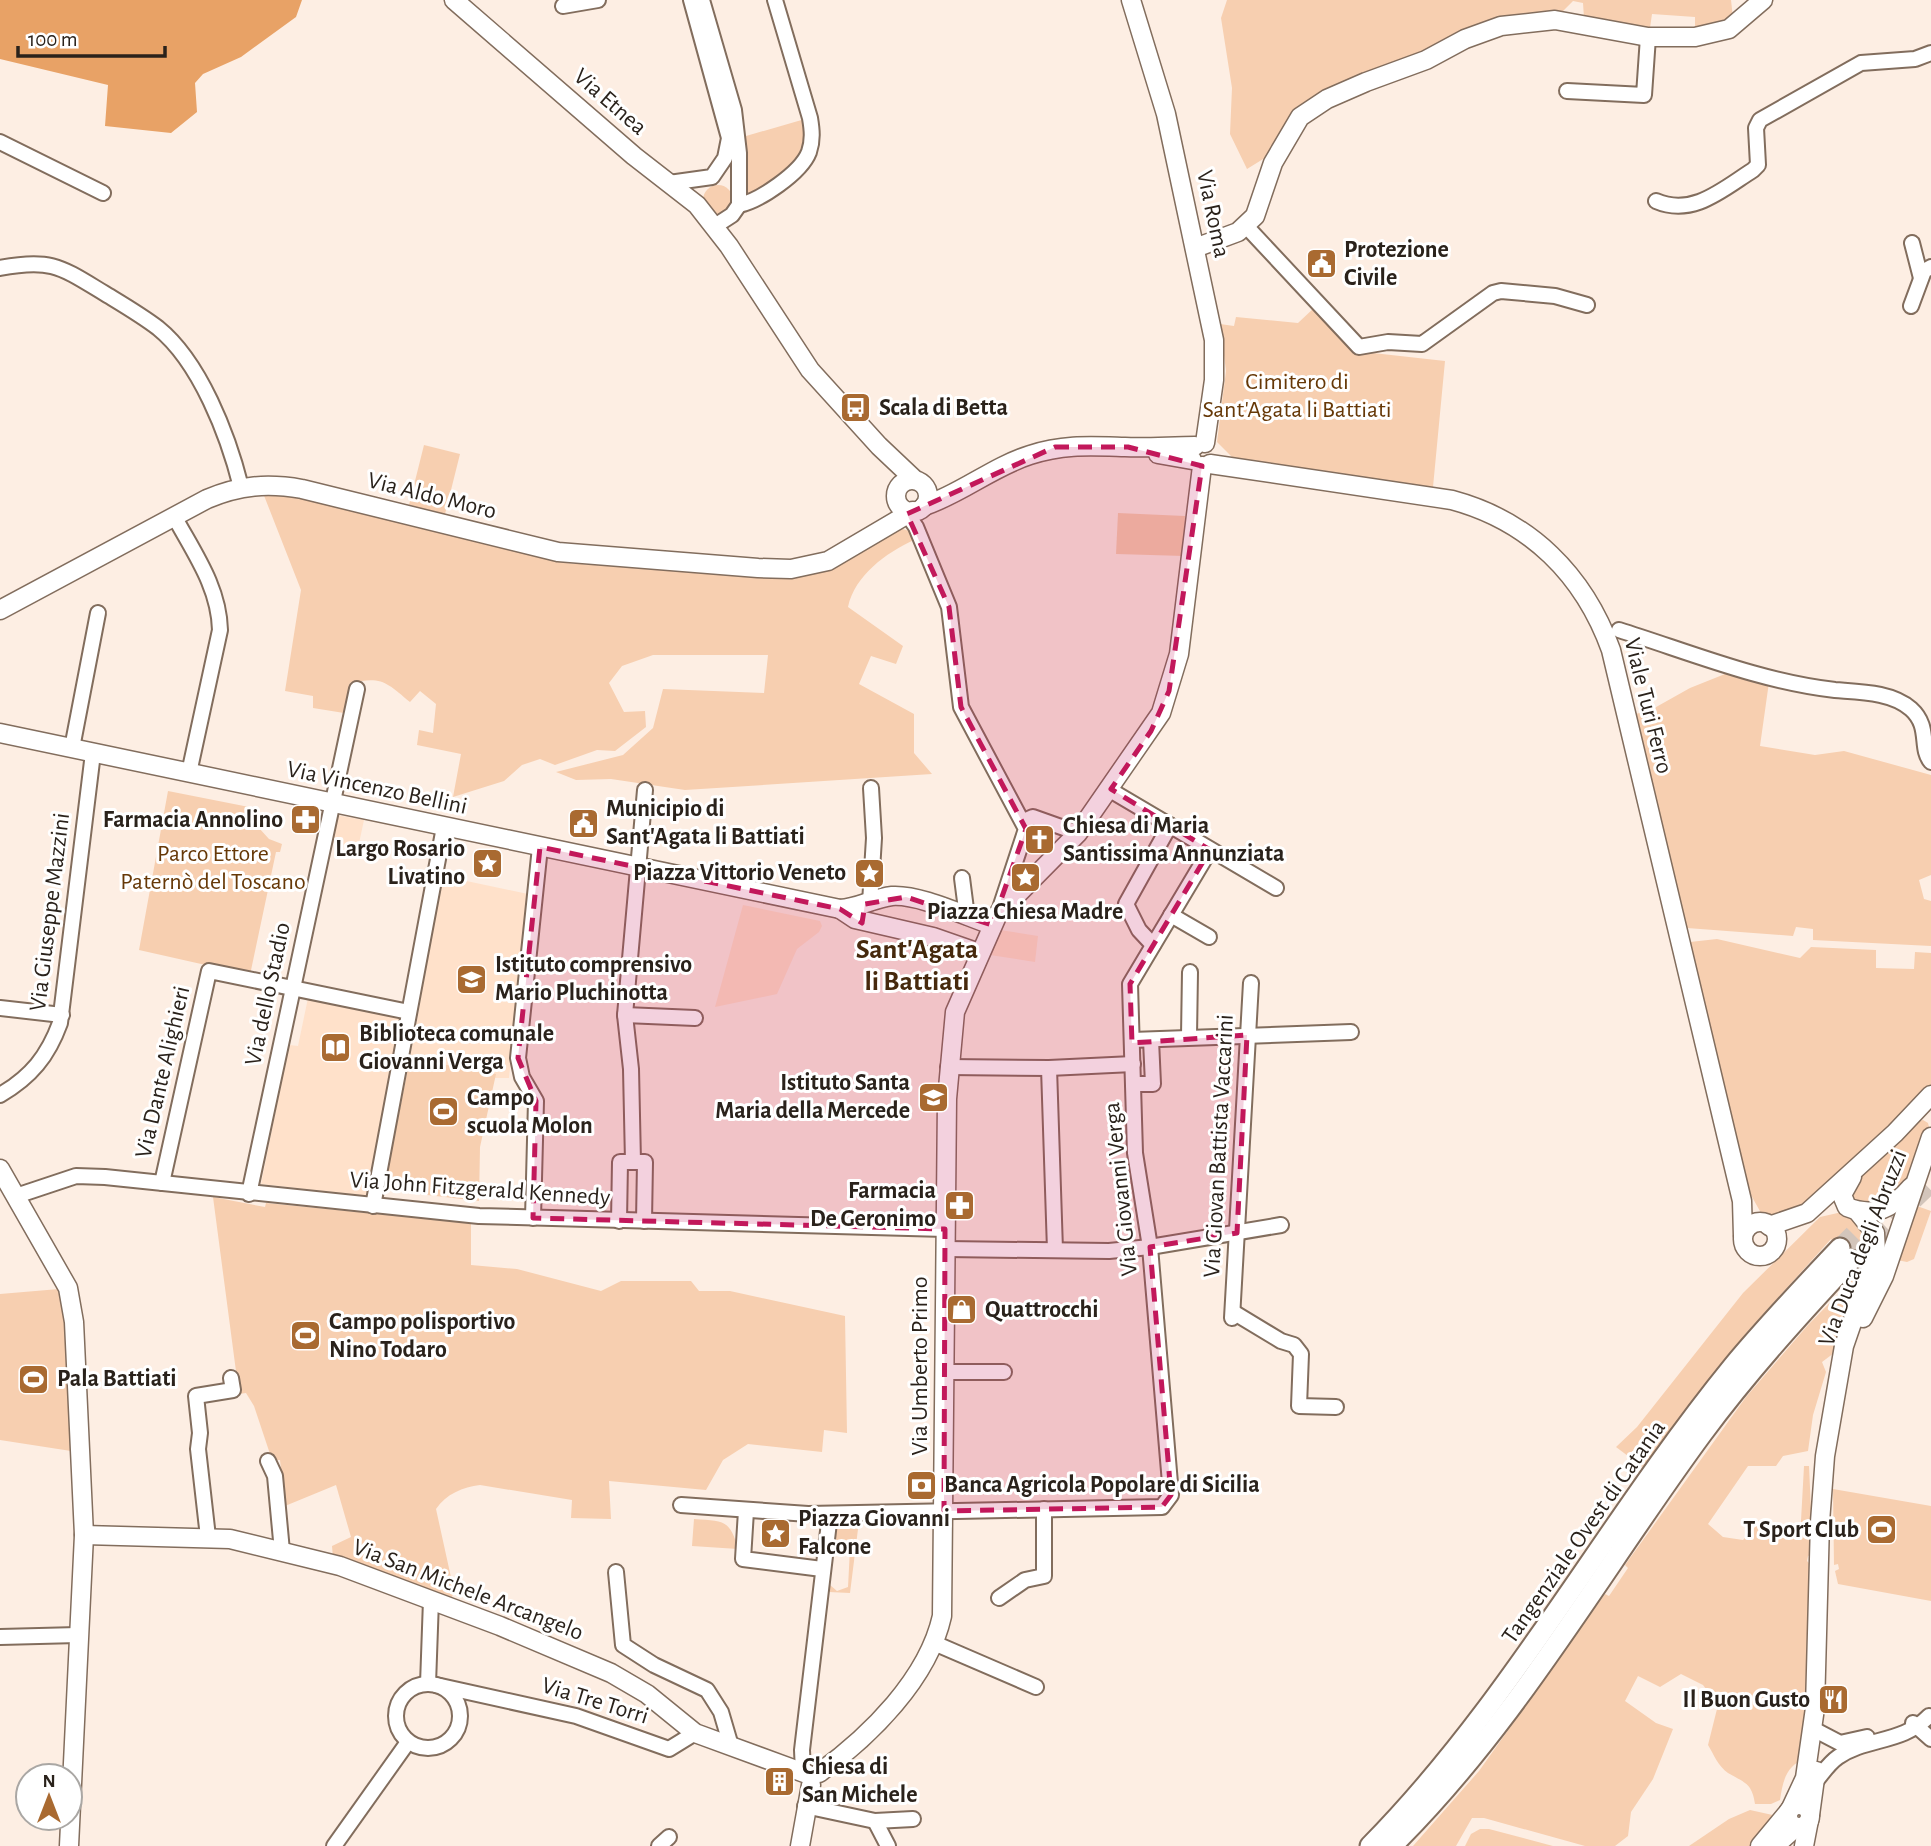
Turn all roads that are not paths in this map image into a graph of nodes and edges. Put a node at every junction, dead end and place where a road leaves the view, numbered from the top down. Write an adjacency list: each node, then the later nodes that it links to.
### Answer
1 (454, 0): 14 (main road, Via Etnea)
2 (598, 0): 8 (street)
3 (691, 0): 13 (street)
4 (702, 0): 15 (street)
5 (775, 0): 19 (street)
6 (1131, 0): 23 (main road, Via Roma)
7 (1763, 0): 9 (main road)
8 (563, 6)
9 (1648, 37): 11 (street); 21 (main road)
10 (1931, 53): 17 (street)
11 (1567, 91)
12 (0, 142): 16 (street)
13 (712, 177): 14 (street); 15 (street); 18 (street)
14 (669, 183): 18 (main road, Via Etnea)
15 (739, 190): 19 (street)
16 (103, 193)
17 (1656, 201)
18 (696, 205): 20 (main road, Via Etnea)
19 (738, 205): 20 (street)
20 (715, 226): 28 (main road, Via Etnea)
21 (1246, 226): 23 (main road); 26 (street)
22 (1912, 243): 25 (street)
23 (1195, 248): 29 (main road, Via Roma)
24 (0, 268): 31 (street)
25 (1926, 273): 27 (street)
26 (1587, 305)
27 (1910, 306)
28 (879, 446): 30 (main road); 33 (main road)
29 (1203, 455): 32 (main road, Viale Turi Ferro); 47 (main road, Via Roma); 94 (main road, Viale Turi Ferro)
30 (921, 484): 32 (main road); 33 (main road); 33 (main road)
31 (241, 487): 34 (main road, Via Aldo Moro); 35 (main road, Via Aldo Moro)
32 (958, 491): 33 (main road, Viale Turi Ferro)
33 (908, 508): 35 (main road); 35 (street); 49 (street)
34 (174, 516): 36 (main road, Via Aldo Moro); 44 (street)
35 (881, 528)
36 (0, 610)
37 (98, 613): 41 (street)
38 (1619, 629): 43 (street)
39 (357, 689): 48 (street, Via dello Stadio)
40 (0, 733): 41 (main road, Via Vincenzo Bellini)
41 (72, 748): 42 (main road, Via Vincenzo Bellini)
42 (93, 753): 44 (main road, Via Vincenzo Bellini); 70 (street, Via Giuseppe Mazzini)
43 (1931, 762)
44 (189, 773): 48 (main road, Via Vincenzo Bellini)
45 (871, 788): 58 (street)
46 (645, 790): 55 (street)
47 (1110, 790): 50 (street); 52 (main road, Via Roma)
48 (331, 803): 51 (main road, Via Vincenzo Bellini); 67 (street, Via dello Stadio)
49 (1025, 825): 52 (street); 61 (street)
50 (1170, 825): 54 (street); 63 (street)
51 (444, 827): 53 (main road, Via Vincenzo Bellini); 69 (street)
52 (1077, 833): 61 (main road, Via Roma)
53 (540, 847): 55 (main road, Via Vincenzo Bellini); 97 (street)
54 (1210, 850): 57 (street); 59 (street, Via Giovanni Verga)
55 (636, 867): 58 (main road, Via Vincenzo Bellini); 71 (street)
56 (962, 878): 60 (street)
57 (1276, 888)
58 (866, 910): 60 (main road); 64 (main road)
59 (1171, 915): 62 (street); 63 (street, Via Giovanni Verga)
60 (967, 917): 61 (main road)
61 (995, 920): 64 (main road, Via Umberto Primo)
62 (1209, 937)
63 (1153, 945): 76 (street, Via Giovanni Verga)
64 (979, 953): 79 (main road, Via Umberto Primo)
65 (1190, 972): 75 (street)
66 (1251, 983): 74 (street, Via Giovan Battista Vaccarini)
67 (293, 988): 69 (street); 91 (street, Via Dante Alighieri); 92 (street, Via dello Stadio)
68 (0, 1008): 70 (street)
69 (409, 1012): 95 (street)
70 (62, 1014): 82 (street, Via Giuseppe Mazzini)
71 (625, 1015): 72 (street); 88 (street)
72 (695, 1018)
73 (1351, 1032): 74 (street)
74 (1247, 1035): 75 (street); 103 (street, Via Giovan Battista Vaccarini)
75 (1189, 1036): 77 (street)
76 (1132, 1040): 77 (street); 78 (street, Via Giovanni Verga)
77 (1151, 1040): 81 (street)
78 (1133, 1064): 80 (street); 81 (street, Via Giovanni Verga)
79 (948, 1067): 80 (street); 102 (main road, Via Umberto Primo)
80 (1049, 1068): 108 (street)
81 (1133, 1084): 106 (street, Via Giovanni Verga)
82 (0, 1095)
83 (1931, 1095): 85 (main road)
84 (1931, 1119): 85 (main road)
85 (1895, 1133): 87 (main road)
86 (1931, 1137): 90 (main road, Via Duca degli Abruzzi)
87 (1872, 1154): 96 (main road); 100 (main road)
88 (633, 1158): 98 (street); 99 (street)
89 (0, 1169): 93 (main road)
90 (1917, 1179): 96 (main road); 111 (main road, Via Duca degli Abruzzi)
91 (162, 1183): 92 (street, Via John Fitzgerald Kennedy); 93 (street, Via John Fitzgerald Kennedy)
92 (248, 1194): 95 (street, Via John Fitzgerald Kennedy)
93 (16, 1196): 120 (main road)
94 (1742, 1201): 100 (main road); 104 (main road)
95 (373, 1206): 97 (street, Via John Fitzgerald Kennedy)
96 (1853, 1209): 105 (main road); 111 (main road)
97 (533, 1218): 98 (street, Via John Fitzgerald Kennedy)
98 (619, 1221): 99 (street, Via John Fitzgerald Kennedy)
99 (644, 1221): 102 (street, Via John Fitzgerald Kennedy)
100 (1765, 1224): 104 (main road); 105 (main road)
101 (1281, 1225): 103 (street)
102 (945, 1229): 107 (main road, Via Umberto Primo)
103 (1237, 1233): 106 (street); 113 (street, Via Giovan Battista Vaccarini)
104 (1743, 1236): 105 (main road)
105 (1775, 1245)
106 (1150, 1247): 108 (street); 116 (street, Via Giovanni Verga)
107 (946, 1249): 108 (street); 109 (main road, Via Umberto Primo)
108 (1055, 1250)
109 (944, 1372): 110 (street); 118 (main road, Via Umberto Primo)
110 (1004, 1372)
111 (1839, 1377): 140 (main road)
112 (231, 1378): 121 (street)
113 (1336, 1407)
114 (268, 1461): 122 (street)
115 (681, 1505): 117 (street)
116 (1044, 1509): 118 (street); 125 (street)
117 (746, 1511): 119 (street); 124 (street)
118 (944, 1511): 119 (street); 129 (main road, Via Umberto Primo)
119 (830, 1514): 124 (street)
120 (84, 1535): 121 (main road, Via San Michele Arcangelo); 127 (main road)
121 (208, 1537): 122 (main road, Via San Michele Arcangelo)
122 (282, 1551): 126 (main road, Via San Michele Arcangelo)
123 (616, 1572): 139 (street)
124 (822, 1573): 142 (street)
125 (999, 1598)
126 (431, 1600): 130 (street); 136 (main road, Via San Michele Arcangelo)
127 (78, 1635): 128 (street); 149 (main road)
128 (0, 1637)
129 (934, 1643): 131 (street); 142 (main road, Via Umberto Primo)
130 (432, 1685): 132 (street); 134 (street); 138 (street)
131 (1037, 1687)
132 (477, 1692): 134 (street); 136 (street, Via Tre Torri)
133 (1930, 1715): 135 (street)
134 (460, 1716): 138 (street)
135 (1915, 1725): 137 (street); 140 (street); 141 (street)
136 (695, 1733): 139 (main road, Via San Michele Arcangelo)
137 (1931, 1739)
138 (408, 1742): 150 (street)
139 (731, 1746): 142 (main road, Via San Michele Arcangelo)
140 (1813, 1746): 141 (street); 143 (main road); 145 (main road)
141 (1836, 1758): 143 (street)
142 (810, 1776): 144 (main road)
143 (1815, 1782): 145 (main road)
144 (805, 1806): 147 (street); 151 (main road)
145 (1799, 1816): 148 (main road); 155 (main road); 156 (main road)
146 (913, 1819): 147 (street)
147 (874, 1821): 152 (street)
148 (1787, 1845)
149 (69, 1846)
150 (334, 1846)
151 (800, 1846)
152 (888, 1846)
153 (1370, 1846): 154 (highway, Tangenziale Ovest di Catania)
154 (1392, 1846)
155 (1760, 1846)
156 (1804, 1846)

